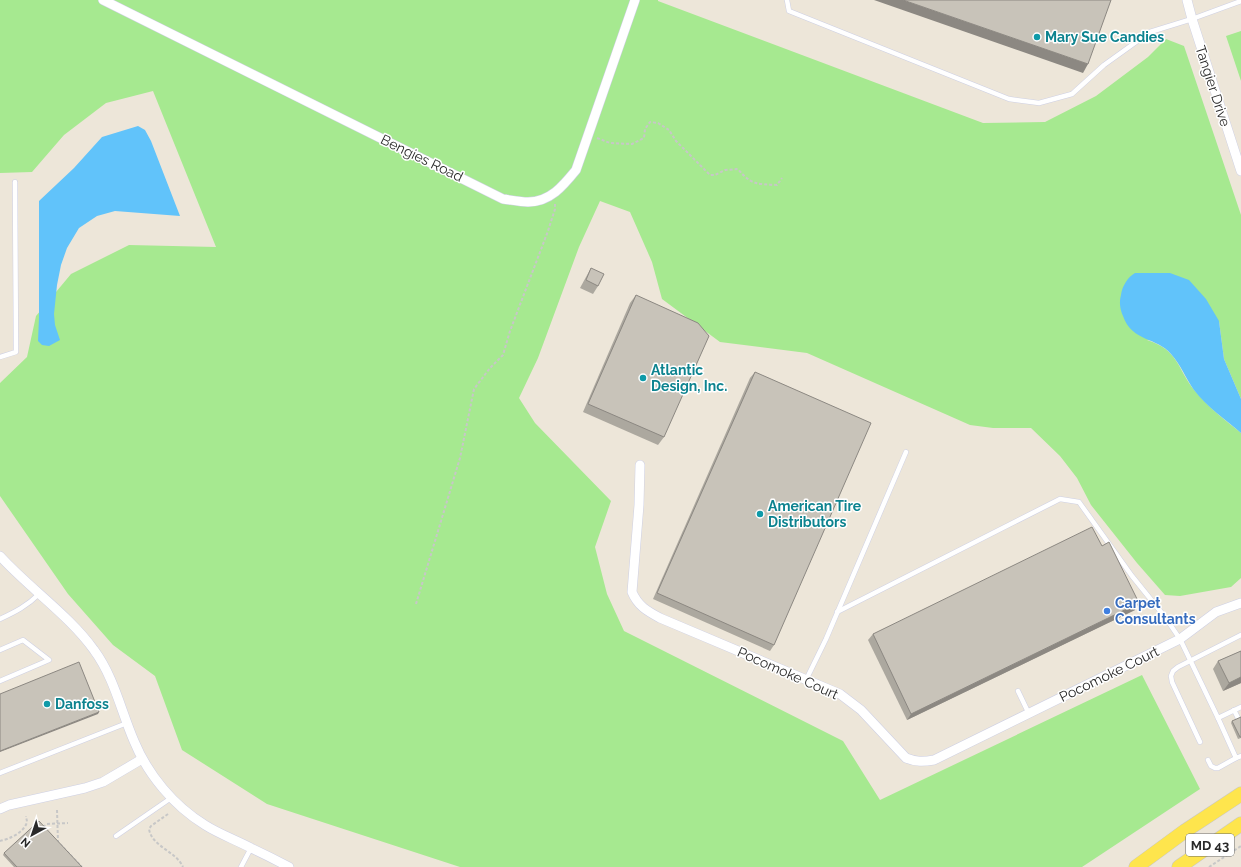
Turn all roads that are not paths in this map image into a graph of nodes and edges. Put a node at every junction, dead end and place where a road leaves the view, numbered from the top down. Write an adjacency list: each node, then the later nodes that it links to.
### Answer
1 (103, 0): 2 (street, Bengies Road)
2 (636, 0)
3 (787, 0): 6 (lane)
4 (1187, 0): 6 (street, Tangier Drive)
5 (1241, 1): 6 (lane)
6 (1192, 20): 7 (street, Tangier Drive)
7 (1241, 171)
8 (15, 182): 9 (lane)
9 (0, 357)
10 (906, 452): 15 (lane)
11 (640, 465): 22 (street, Pocomoke Court)
12 (0, 556): 13 (street)
13 (39, 594): 16 (lane); 29 (street)
14 (1241, 603): 18 (street, Pocomoke Court)
15 (837, 612): 18 (lane); 22 (lane)
16 (0, 619)
17 (1241, 635): 20 (lane)
18 (1180, 639): 20 (lane); 26 (street, Pocomoke Court)
19 (0, 650): 21 (lane)
20 (1190, 660): 27 (lane); 30 (lane)
21 (0, 680)
22 (806, 680): 26 (street, Pocomoke Court)
23 (1018, 691): 26 (lane)
24 (1241, 707): 25 (lane)
25 (1234, 710): 27 (lane); 28 (lane)
26 (1029, 714)
27 (1218, 718): 31 (lane)
28 (1239, 720)
29 (127, 723): 32 (street); 34 (lane)
30 (1200, 742)
31 (1239, 757): 33 (lane)
32 (142, 759): 36 (street); 37 (street)
33 (1208, 760)
34 (0, 773)
35 (1241, 794): 43 (main road, MD 43)
36 (171, 798): 39 (lane); 40 (street)
37 (0, 809)
38 (1241, 824): 44 (main road, MD 43)
39 (116, 836)
40 (251, 848): 41 (lane); 42 (street)
41 (241, 867)
42 (289, 867)
43 (1136, 867)
44 (1179, 867)

